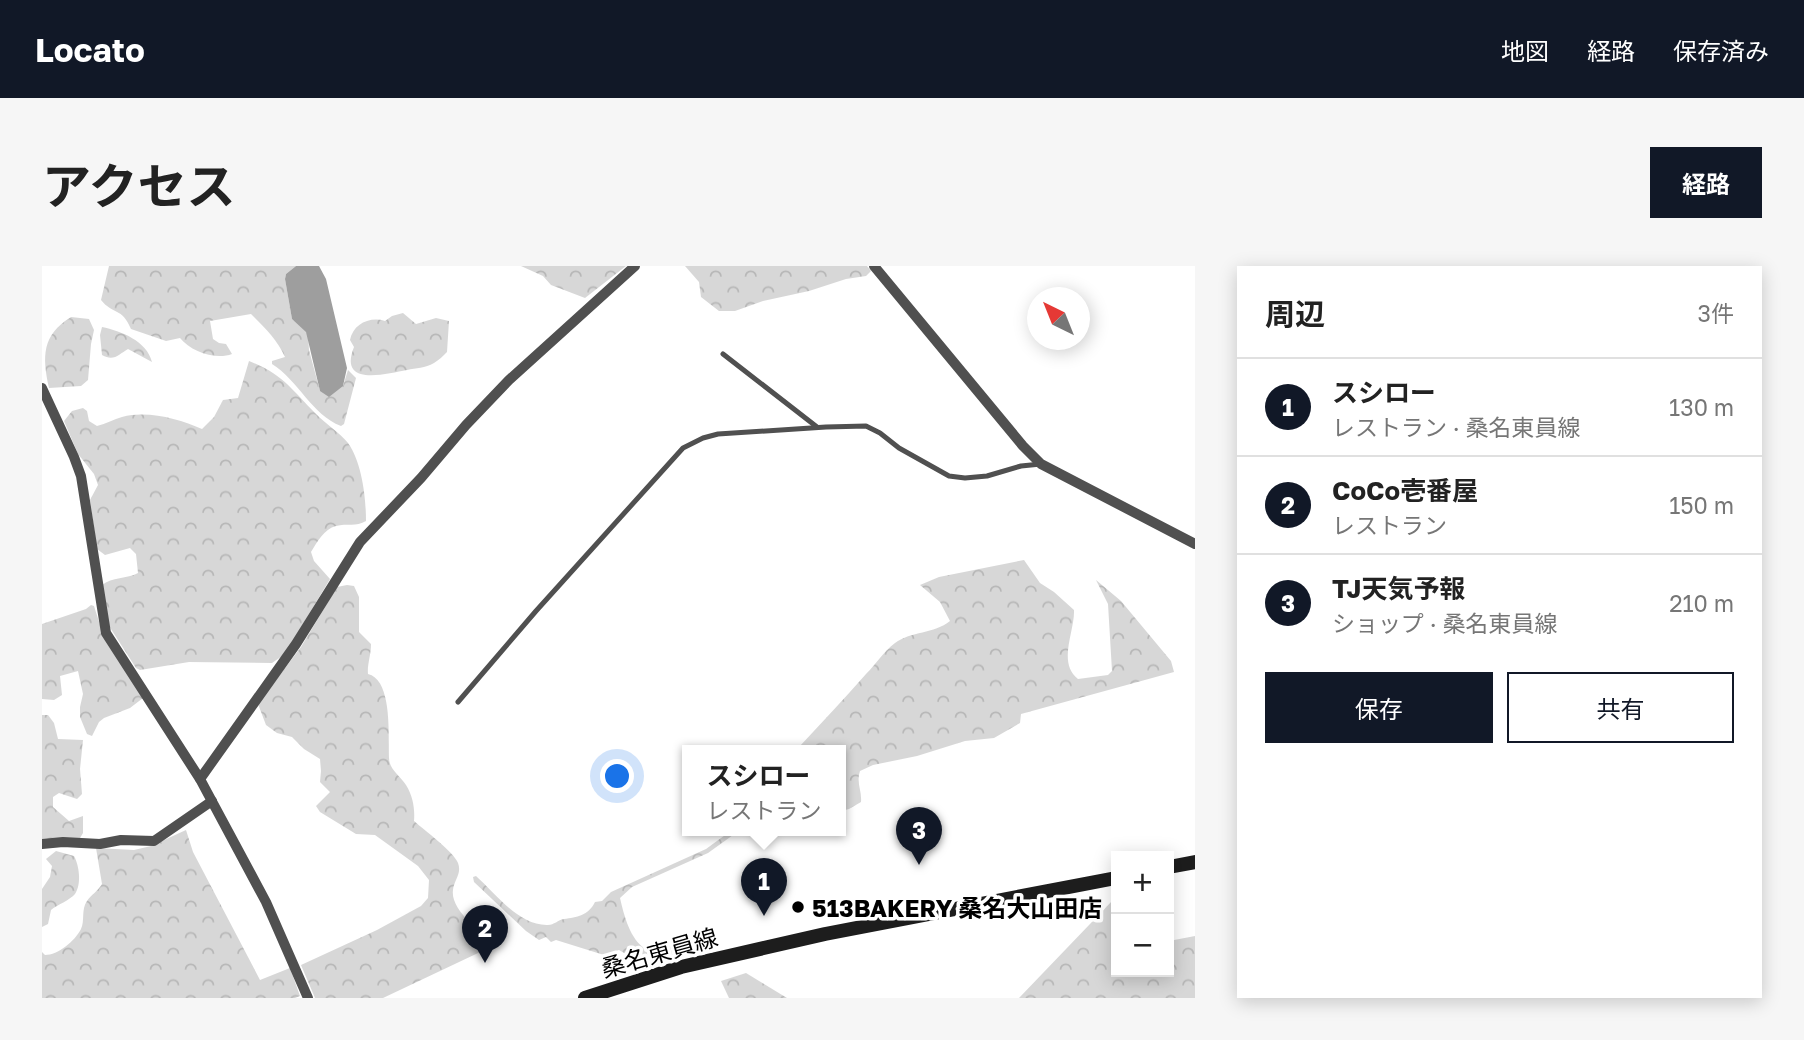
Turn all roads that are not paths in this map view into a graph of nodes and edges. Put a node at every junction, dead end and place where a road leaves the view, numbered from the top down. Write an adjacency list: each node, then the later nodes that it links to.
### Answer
1 (635, 266): 9 (street)
2 (874, 266): 6 (street)
3 (723, 354): 5 (lane)
4 (42, 388): 9 (street)
5 (817, 427): 6 (lane); 8 (lane)
6 (1041, 464): 7 (street)
7 (1195, 544)
8 (458, 702)
9 (201, 779): 10 (street)
10 (212, 801): 11 (street); 15 (street)
11 (42, 844)
12 (1195, 862): 13 (main road)
13 (1174, 866)
14 (1111, 878): 16 (main road, 桑名東員線)
15 (309, 998)
16 (585, 998)

